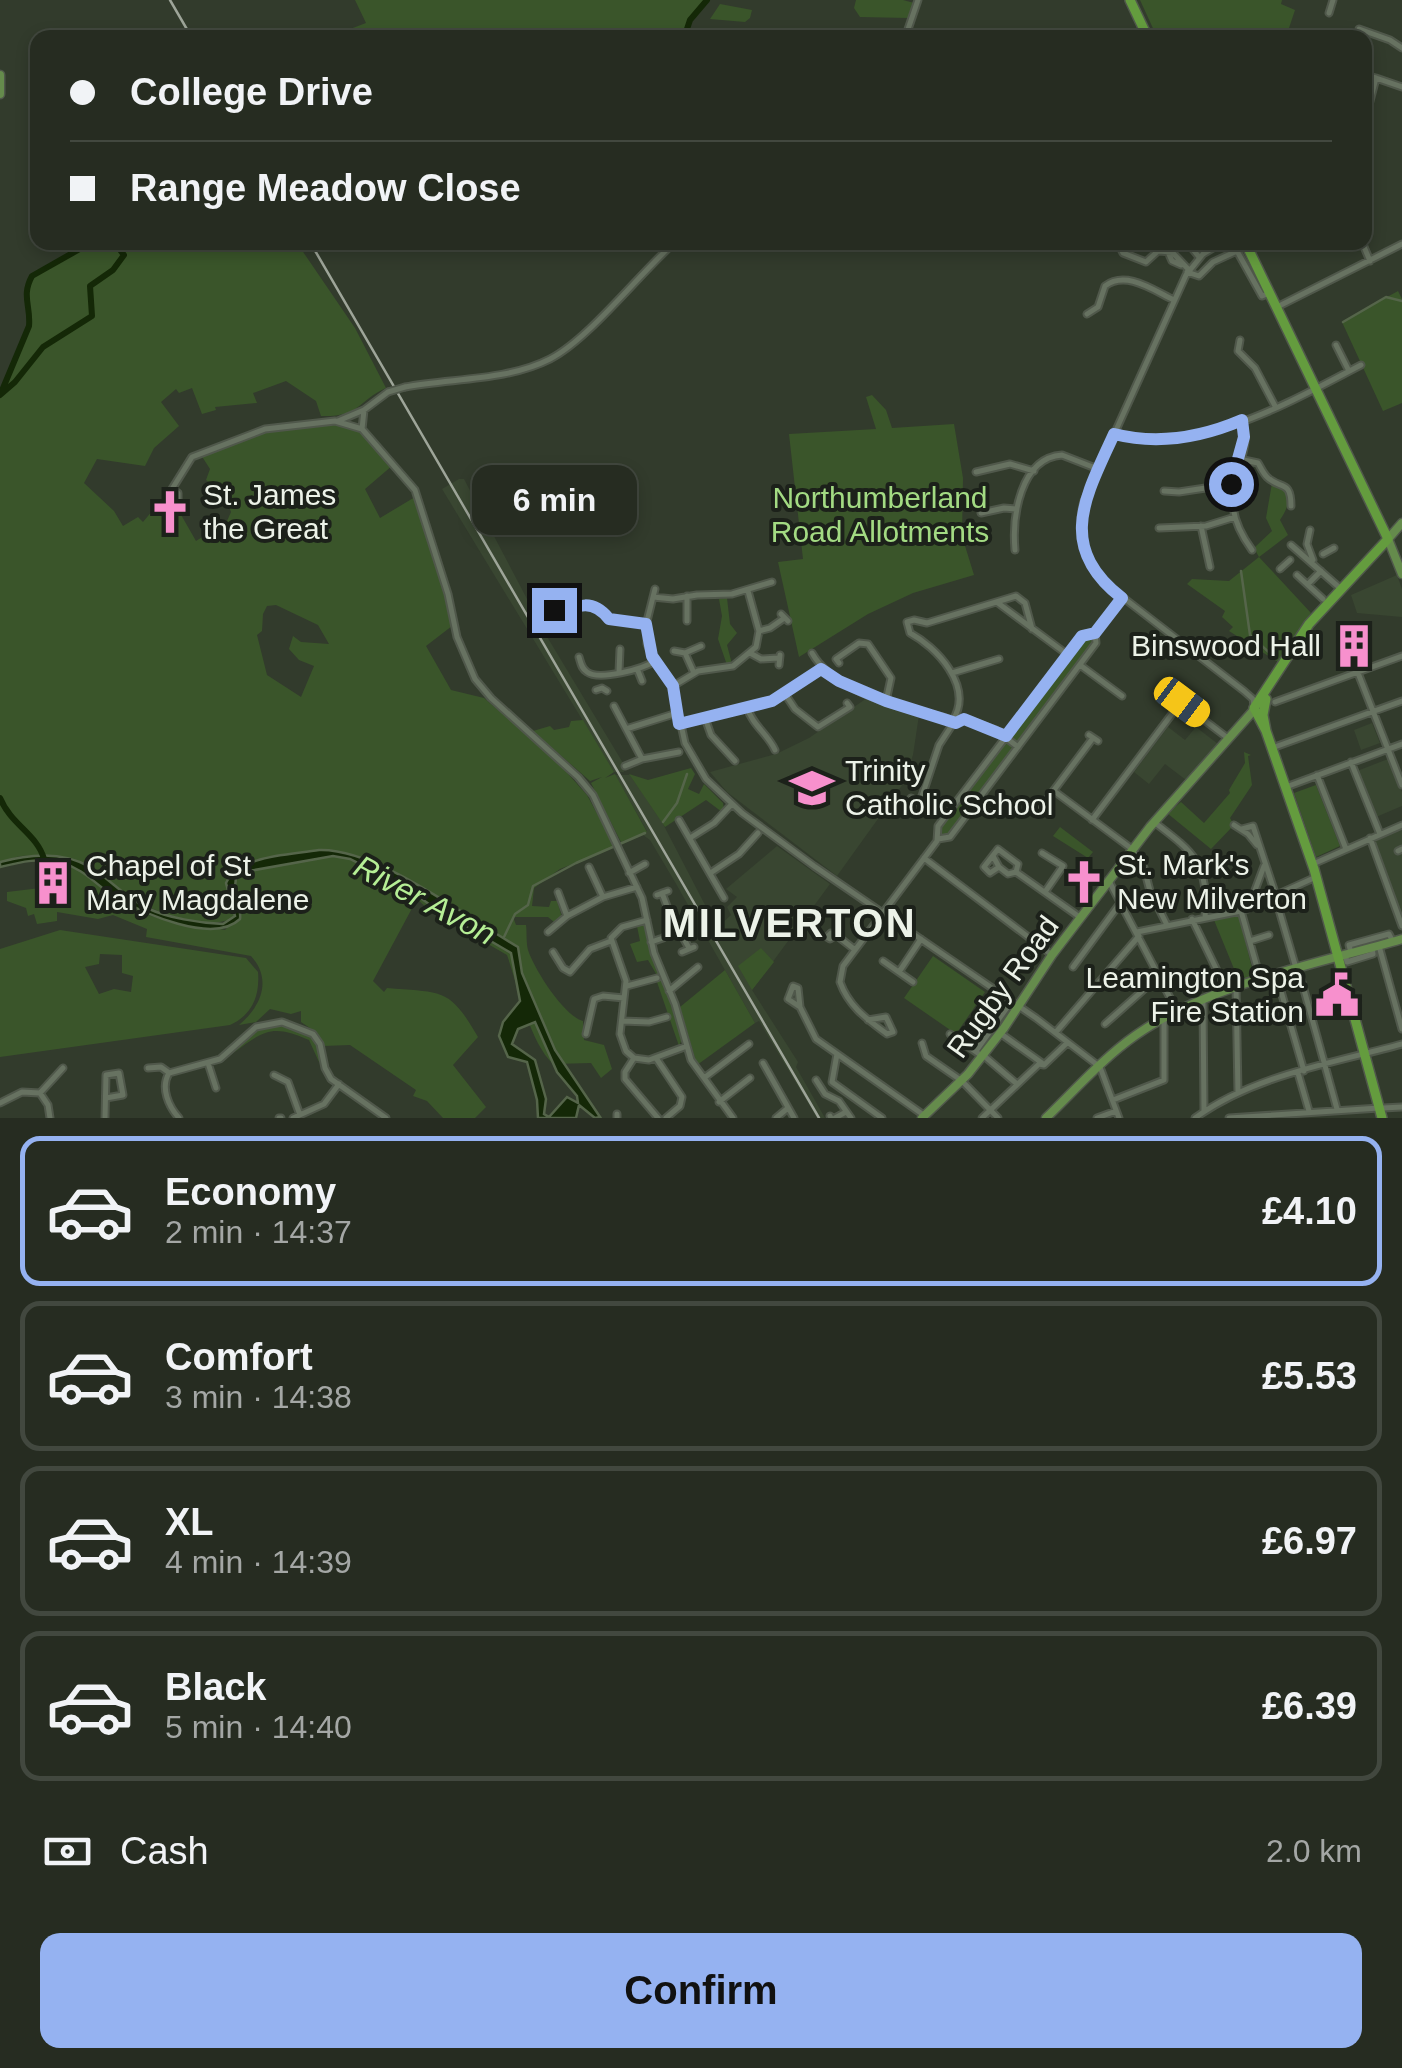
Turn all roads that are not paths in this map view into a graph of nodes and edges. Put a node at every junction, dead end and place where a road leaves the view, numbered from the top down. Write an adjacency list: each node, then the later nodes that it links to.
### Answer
1 (918, 0): 6 (street)
2 (1130, 0): 7 (highway)
3 (1330, 3): 4 (street)
4 (1329, 13)
5 (1358, 28): 8 (street)
6 (908, 30)
7 (1144, 30)
8 (1363, 30)
9 (1372, 33): 10 (street)
10 (1402, 48)
11 (0, 75): 16 (main road)
12 (1372, 77): 13 (street)
13 (1376, 78): 14 (street); 15 (street)
14 (1402, 87)
15 (1372, 93)
16 (0, 94)
17 (1402, 244): 25 (street)
18 (667, 250): 37 (street, bridge)
19 (1122, 250): 26 (street)
20 (1193, 250): 24 (street)
21 (1211, 250): 24 (street)
22 (1249, 250): 27 (highway)
23 (1365, 250): 25 (street)
24 (1200, 257): 26 (street)
25 (1370, 261): 29 (street)
26 (1188, 271): 27 (street); 28 (street)
27 (1270, 293): 29 (highway)
28 (1174, 300): 30 (street); 41 (street)
29 (1277, 307): 35 (highway)
30 (1092, 315)
31 (1240, 340): 36 (street)
32 (1336, 345): 34 (street)
33 (1360, 365): 34 (street)
34 (1349, 371): 35 (street)
35 (1316, 388): 36 (street); 57 (highway)
36 (1275, 406): 38 (street)
37 (364, 410): 39 (street); 40 (street)
38 (1242, 420): 41 (street); 42 (street)
39 (335, 421): 40 (street); 47 (street)
40 (362, 429): 170 (street)
41 (1114, 434): 44 (street)
42 (1239, 460): 46 (street); 49 (street)
43 (979, 468): 45 (street)
44 (1098, 469): 45 (street); 76 (street)
45 (1034, 471): 50 (street)
46 (1232, 484): 48 (street); 52 (street)
47 (172, 489)
48 (1167, 494)
49 (1293, 502)
50 (1016, 509): 51 (street); 58 (street)
51 (985, 510)
52 (1235, 518): 54 (street); 59 (street)
53 (1402, 523): 57 (main road)
54 (1201, 526): 56 (street); 65 (street)
55 (1310, 530): 63 (street)
56 (1162, 531)
57 (1388, 539): 67 (main road); 72 (highway)
58 (1006, 544)
59 (1252, 545)
60 (1291, 545): 64 (street)
61 (1334, 548): 63 (street)
62 (1279, 558): 64 (street)
63 (1315, 558): 64 (street); 66 (street)
64 (1290, 561)
65 (1213, 564)
66 (1321, 571): 70 (street); 72 (street)
67 (1402, 574)
68 (1298, 575): 70 (street)
69 (766, 582): 73 (street)
70 (1308, 584): 77 (street)
71 (655, 589): 75 (street)
72 (1341, 589): 122 (highway)
73 (748, 590): 74 (street); 85 (street)
74 (687, 596): 75 (street); 80 (street)
75 (652, 597): 83 (street)
76 (1122, 598): 86 (street); 113 (street)
77 (1323, 600)
78 (996, 602): 82 (street); 84 (street); 84 (street)
79 (556, 615): 83 (street)
80 (690, 618)
81 (784, 618): 85 (street)
82 (927, 623): 87 (street); 87 (street)
83 (646, 624): 99 (street)
84 (1032, 629): 95 (street)
85 (759, 631): 92 (street)
86 (1095, 633): 95 (street); 101 (street)
87 (924, 638): 107 (street)
88 (701, 646): 91 (street)
89 (674, 652): 91 (street)
90 (588, 653): 108 (street)
91 (685, 653): 106 (street)
92 (750, 653): 97 (street); 106 (street)
93 (812, 653): 102 (street)
94 (618, 654): 104 (street)
95 (1068, 655): 130 (street)
96 (1402, 656): 105 (street)
97 (779, 659)
98 (1000, 659): 107 (street)
99 (655, 661): 103 (street); 110 (street)
100 (839, 664): 117 (street)
101 (1080, 665): 115 (street); 135 (street)
102 (821, 669): 114 (street); 117 (street)
103 (638, 671): 104 (street); 109 (street)
104 (619, 672): 108 (street)
105 (1358, 672): 119 (street); 124 (street)
106 (694, 673): 110 (street)
107 (952, 674): 127 (street)
108 (601, 675): 112 (street)
109 (642, 682)
110 (673, 686): 125 (street)
111 (1161, 687): 118 (street)
112 (602, 689)
113 (1244, 691): 122 (street); 122 (street)
114 (785, 694): 120 (street); 123 (street)
115 (1122, 697)
116 (1402, 700): 124 (street)
117 (886, 701): 127 (street)
118 (1182, 702): 132 (street); 151 (street)
119 (1275, 702)
120 (847, 703)
121 (614, 706): 129 (street)
122 (1259, 707): 132 (main road, Rugby Road); 133 (highway)
123 (747, 708): 126 (street); 137 (street)
124 (1373, 711): 133 (street); 136 (street)
125 (677, 713): 128 (street); 129 (street)
126 (705, 718): 128 (street); 140 (street)
127 (955, 718): 130 (street); 147 (street)
128 (679, 724): 148 (street)
129 (626, 730): 139 (street)
130 (1006, 736): 135 (street); 158 (street)
131 (1093, 738): 146 (street)
132 (1229, 739): 152 (main road, Rugby Road)
133 (1269, 739): 145 (highway)
134 (1402, 744): 136 (street)
135 (1018, 746): 158 (street)
136 (1387, 749): 141 (street); 144 (street)
137 (775, 750)
138 (679, 752): 139 (street)
139 (642, 759): 142 (street)
140 (735, 761)
141 (1351, 762): 143 (street); 156 (street)
142 (624, 766)
143 (1317, 775): 145 (street); 160 (street)
144 (1402, 785)
145 (1286, 787): 167 (highway)
146 (1054, 791): 149 (street); 151 (street)
147 (911, 798)
148 (732, 804): 157 (street); 184 (street)
149 (1036, 814)
150 (679, 820): 157 (street)
151 (1092, 820): 161 (street)
152 (1154, 822): 161 (main road, Rugby Road); 187 (street)
153 (1402, 824): 156 (street)
154 (1234, 826): 166 (street)
155 (758, 833): 171 (street)
156 (1380, 834): 159 (street)
157 (690, 838): 171 (street)
158 (938, 838): 164 (street)
159 (1367, 840): 160 (street); 192 (street)
160 (1346, 849): 167 (street)
161 (1134, 851): 174 (main road, Rugby Road); 190 (street)
162 (1042, 852): 176 (street)
163 (993, 856): 168 (street); 168 (street); 172 (street)
164 (924, 858): 184 (street); 206 (street)
165 (642, 863): 170 (street)
166 (1264, 863): 179 (street); 183 (street)
167 (1312, 864): 173 (highway)
168 (999, 868): 172 (street)
169 (593, 870): 180 (street)
170 (630, 872): 175 (street)
171 (712, 872): 181 (street)
172 (1016, 872): 176 (street)
173 (1316, 876): 179 (street); 207 (highway)
174 (1110, 884): 182 (street); 186 (main road, Rugby Road)
175 (637, 888): 180 (street); 188 (street)
176 (1044, 892): 186 (street)
177 (662, 893): 191 (street)
178 (556, 896): 185 (street)
179 (1276, 896): 183 (street); 211 (street)
180 (602, 897): 185 (street)
181 (724, 898)
182 (1122, 902): 194 (street); 209 (street)
183 (1244, 910): 187 (street); 198 (street)
184 (882, 914): 197 (street); 203 (street)
185 (567, 916): 193 (street)
186 (1082, 918): 206 (main road, Rugby Road)
187 (1204, 918): 189 (street)
188 (647, 920): 200 (street); 201 (street)
189 (1192, 920): 190 (street); 219 (street)
190 (1168, 924): 194 (street)
191 (678, 926): 201 (street); 204 (street)
192 (1402, 926)
193 (550, 927)
194 (1138, 934): 214 (street); 233 (street)
195 (1268, 935): 198 (street)
196 (836, 936): 203 (street)
197 (921, 939): 212 (street); 223 (street)
198 (1250, 940): 216 (street)
199 (1398, 940): 202 (main road); 207 (street)
200 (611, 942): 205 (street); 218 (street)
201 (651, 942): 220 (street)
202 (1375, 947): 207 (main road); 231 (street)
203 (855, 950): 228 (street)
204 (682, 952)
205 (556, 954)
206 (1052, 955): 223 (main road, Rugby Road)
207 (1345, 955): 211 (main road); 243 (highway)
208 (887, 961): 212 (street)
209 (1074, 967)
210 (695, 968): 220 (street)
211 (1297, 968): 213 (main road); 248 (street)
212 (898, 972): 217 (street)
213 (1276, 974): 216 (main road); 253 (street)
214 (1159, 976): 225 (street); 230 (street)
215 (654, 977): 218 (street)
216 (1260, 978): 219 (main road)
217 (913, 982)
218 (626, 986): 221 (street)
219 (1231, 989): 222 (main road); 263 (street)
220 (670, 990): 239 (street)
221 (625, 998): 229 (street); 234 (street)
222 (1203, 1002): 225 (main road); 277 (street)
223 (1015, 1004): 232 (main road, Rugby Road); 233 (street); 242 (street)
224 (800, 1007): 241 (street)
225 (1178, 1013): 227 (main road)
226 (664, 1016): 229 (street)
227 (1164, 1019): 249 (main road); 266 (street)
228 (868, 1020): 228 (street)
229 (622, 1021): 244 (street)
230 (1105, 1024)
231 (1402, 1029)
232 (1000, 1033): 242 (main road, Rugby Road); 246 (street)
233 (1055, 1033): 236 (street)
234 (586, 1034)
235 (950, 1034): 242 (street)
236 (1067, 1043): 246 (street); 249 (street)
237 (749, 1044): 256 (street)
238 (1402, 1044): 243 (street)
239 (687, 1046): 245 (street); 256 (street)
240 (933, 1046): 258 (street)
241 (838, 1054): 280 (street); 291 (street)
242 (980, 1054): 258 (main road, Rugby Road); 260 (street)
243 (1366, 1054): 248 (street); 275 (highway)
244 (634, 1058): 245 (street); 285 (street)
245 (656, 1058): 286 (street)
246 (1042, 1063): 260 (street)
247 (208, 1064): 254 (street); 259 (street); 261 (street)
248 (1324, 1065): 253 (street); 272 (street)
249 (1100, 1066): 266 (street); 294 (main road)
250 (763, 1067): 270 (street)
251 (63, 1068): 264 (street)
252 (148, 1068): 254 (street)
253 (1301, 1072): 263 (street); 273 (street)
254 (168, 1074): 283 (street)
255 (274, 1075): 278 (street)
256 (703, 1078): 267 (street)
257 (750, 1078): 267 (street)
258 (962, 1081): 271 (street); 280 (main road, Rugby Road)
259 (339, 1084): 278 (street); 284 (street)
260 (1017, 1084): 271 (street)
261 (216, 1088)
262 (810, 1088): 274 (street)
263 (1238, 1093): 277 (street)
264 (40, 1094): 268 (street); 281 (street)
265 (106, 1098): 265 (street); 282 (street)
266 (1113, 1100): 276 (street)
267 (719, 1102): 287 (street)
268 (0, 1103)
269 (1402, 1107): 275 (street)
270 (788, 1108): 288 (street); 289 (street)
271 (990, 1110): 292 (street); 293 (street)
272 (1338, 1110): 273 (street); 275 (street)
273 (1308, 1111): 296 (street)
274 (846, 1112): 279 (street); 290 (street)
275 (1382, 1113)
276 (1117, 1114): 295 (street)
277 (1200, 1116)
278 (296, 1117)
279 (832, 1117)
280 (924, 1117)
281 (50, 1118)
282 (105, 1118)
283 (179, 1118)
284 (386, 1118)
285 (658, 1118)
286 (666, 1118)
287 (733, 1118)
288 (776, 1118)
289 (794, 1118)
290 (852, 1118)
291 (882, 1118)
292 (982, 1118)
293 (998, 1118)
294 (1046, 1118)
295 (1097, 1118)
296 (1229, 1118)

